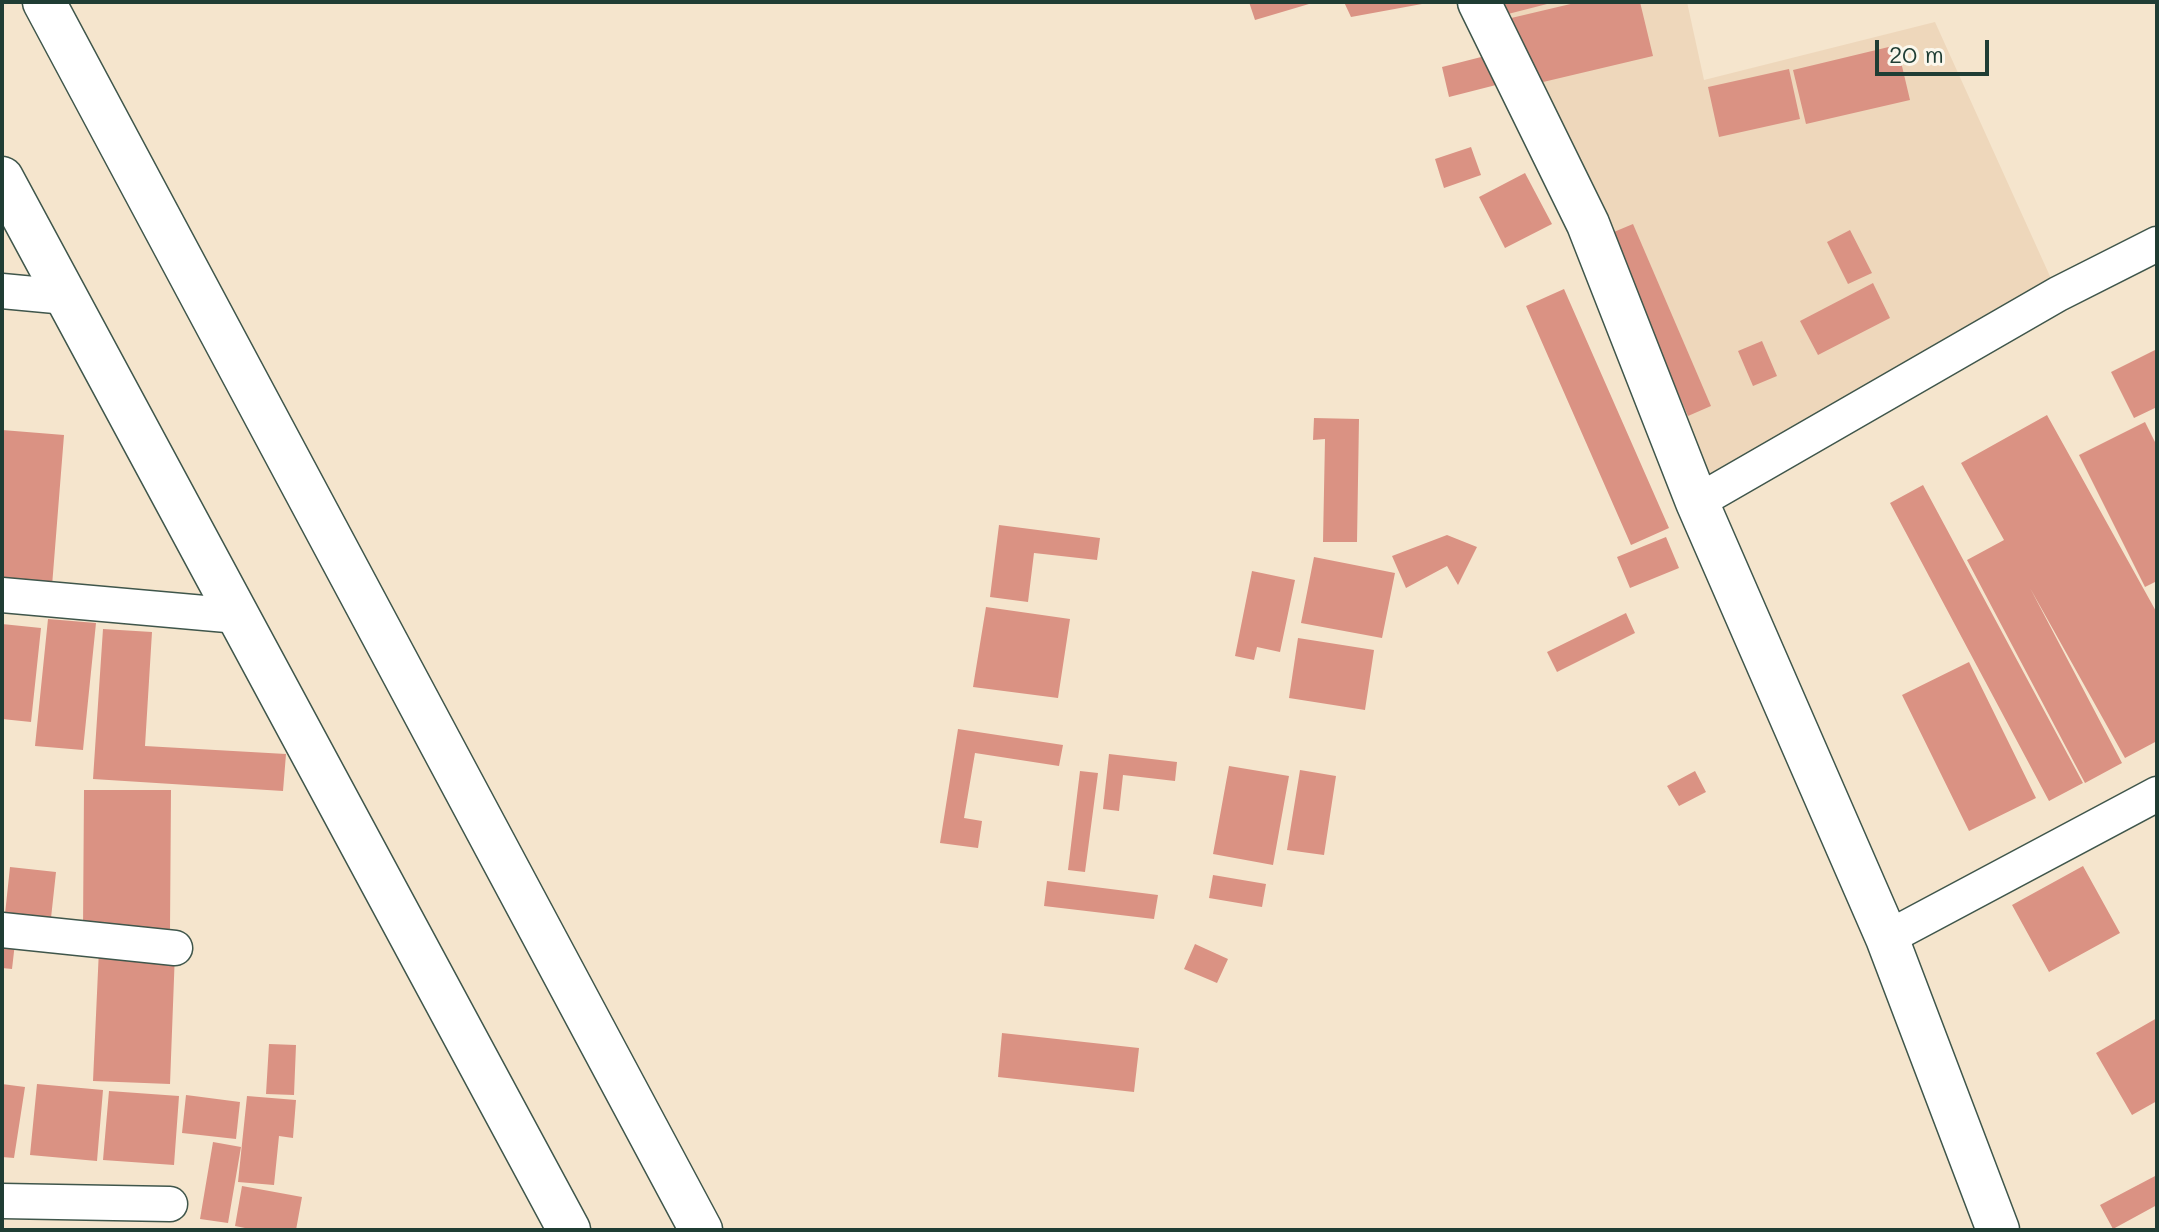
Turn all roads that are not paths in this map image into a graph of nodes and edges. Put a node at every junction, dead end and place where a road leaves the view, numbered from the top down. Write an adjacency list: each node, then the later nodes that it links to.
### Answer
1 (44, 2): 17 (street)
2 (1479, 2): 7 (street)
3 (2, 178): 6 (street)
4 (2157, 244): 7 (street)
5 (2, 291): 6 (street)
6 (66, 297): 9 (street)
7 (1697, 502): 12 (street)
8 (2, 595): 9 (street)
9 (238, 616): 16 (street)
10 (2157, 794): 12 (street)
11 (2, 930): 13 (street)
12 (1887, 938): 18 (street)
13 (175, 948)
14 (2, 1201): 15 (street)
15 (170, 1204)
16 (569, 1230)
17 (701, 1230)
18 (1998, 1230)

